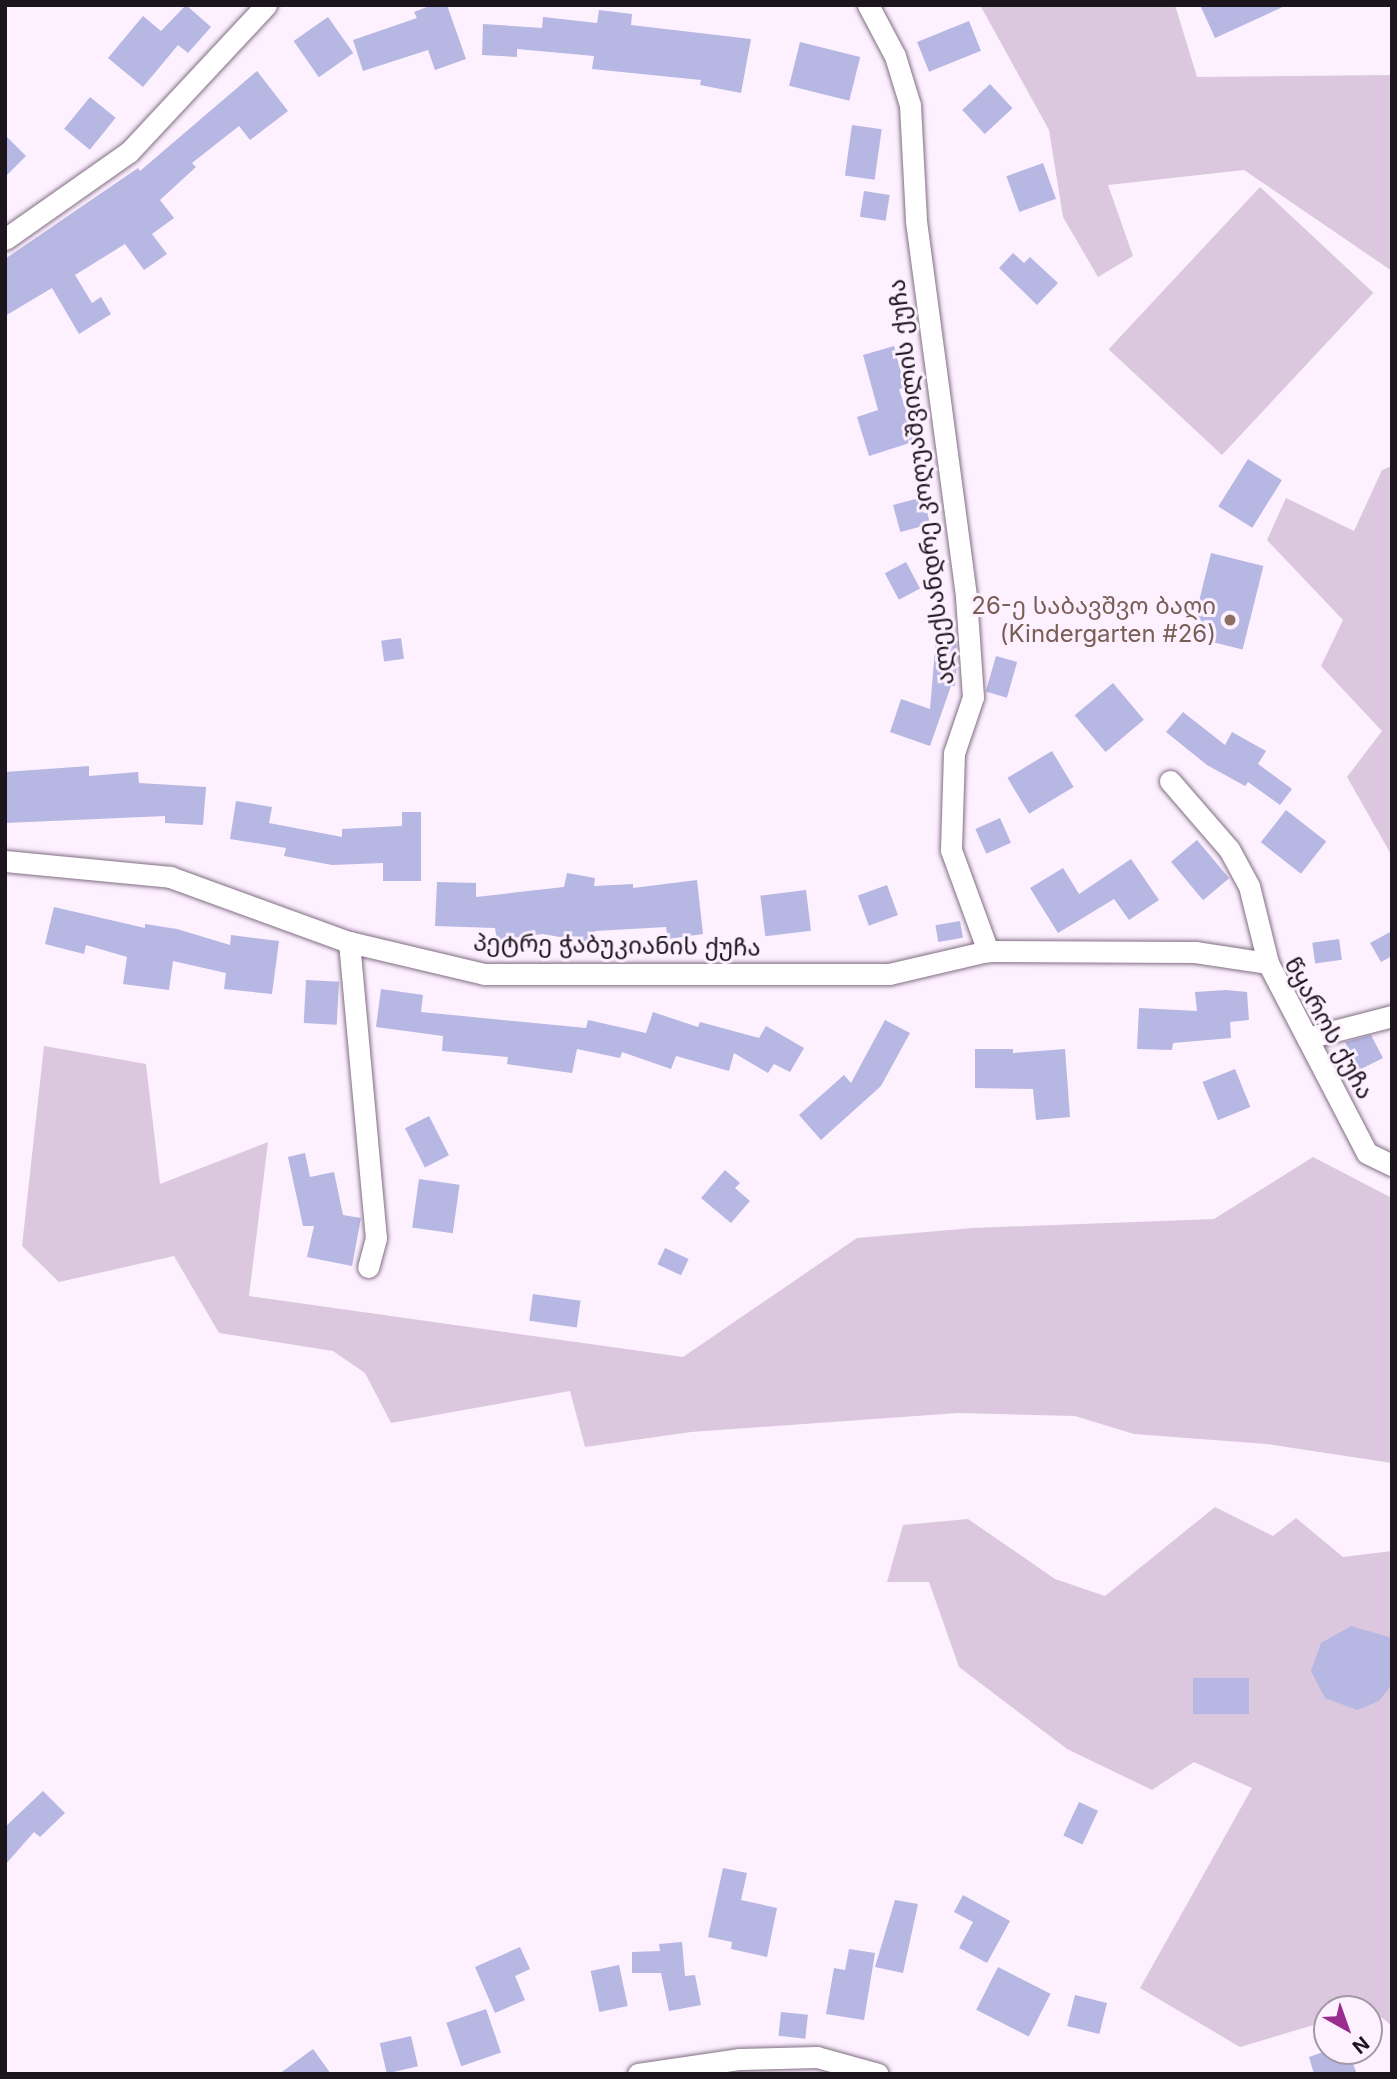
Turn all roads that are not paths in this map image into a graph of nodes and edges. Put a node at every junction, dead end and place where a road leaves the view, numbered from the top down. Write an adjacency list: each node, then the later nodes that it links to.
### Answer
1 (266, 5): 3 (street)
2 (868, 5): 7 (street, ალექსანდრე კოღუაშვილის ქუჩა)
3 (5, 239)
4 (1170, 780): 8 (street)
5 (5, 860): 6 (street, პეტრე ჭაბუკიანის ქუჩა)
6 (349, 942): 7 (street, პეტრე ჭაბუკიანის ქუჩა); 12 (street)
7 (988, 951): 8 (street, წყაროს ქუჩა)
8 (1268, 963): 10 (street, წყაროს ქუჩა)
9 (1392, 1016): 10 (street)
10 (1307, 1038): 11 (street, წყაროს ქუჩა)
11 (1392, 1165)
12 (368, 1267)
13 (638, 2074): 14 (street)
14 (878, 2074)

